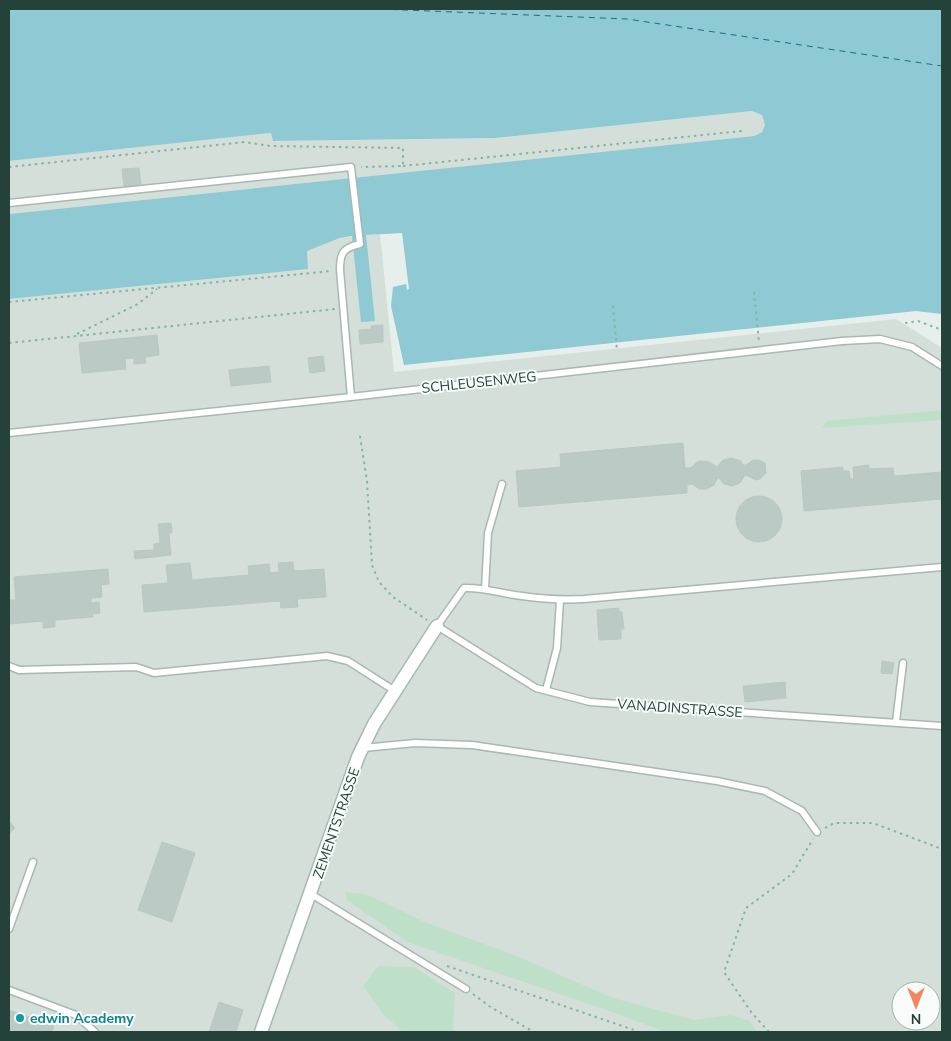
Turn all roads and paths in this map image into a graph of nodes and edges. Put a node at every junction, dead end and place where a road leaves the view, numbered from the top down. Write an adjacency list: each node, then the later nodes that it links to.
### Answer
1 (742, 131): 2 (path)
2 (403, 166): 3 (path); 4 (path)
3 (9, 167)
4 (351, 167): 5 (lane); 6 (lane)
5 (9, 203)
6 (340, 270): 7 (path); 11 (lane)
7 (158, 288): 9 (path); 14 (path)
8 (754, 292): 15 (path)
9 (9, 302)
10 (613, 306): 17 (path)
11 (343, 308): 14 (path); 19 (lane)
12 (905, 323): 13 (path)
13 (942, 330)
14 (75, 335): 16 (path)
15 (759, 342)
16 (9, 343)
17 (617, 350)
18 (942, 366): 19 (lane, SCHLEUSENWEG)
19 (352, 397): 20 (lane, SCHLEUSENWEG)
20 (9, 432)
21 (360, 436): 26 (path)
22 (502, 484): 24 (lane)
23 (942, 567): 25 (lane)
24 (485, 589): 25 (lane); 26 (lane)
25 (560, 600): 29 (lane)
26 (436, 626): 29 (lane, VANADINSTRASSE); 30 (street, ZEMENTSTRASSE)
27 (903, 663): 31 (lane)
28 (9, 666): 30 (lane)
29 (546, 690): 31 (lane, VANADINSTRASSE)
30 (395, 691): 33 (street, ZEMENTSTRASSE)
31 (896, 722): 32 (lane, VANADINSTRASSE)
32 (942, 726)
33 (362, 748): 34 (lane); 37 (street, ZEMENTSTRASSE)
34 (817, 832): 35 (path); 46 (path)
35 (942, 849)
36 (33, 862): 38 (lane)
37 (311, 894): 40 (lane); 45 (street, ZEMENTSTRASSE)
38 (9, 929)
39 (444, 965): 43 (path)
40 (466, 989): 42 (path)
41 (9, 990): 44 (lane)
42 (532, 1031)
43 (636, 1031)
44 (95, 1032)
45 (261, 1032)
46 (769, 1032)

